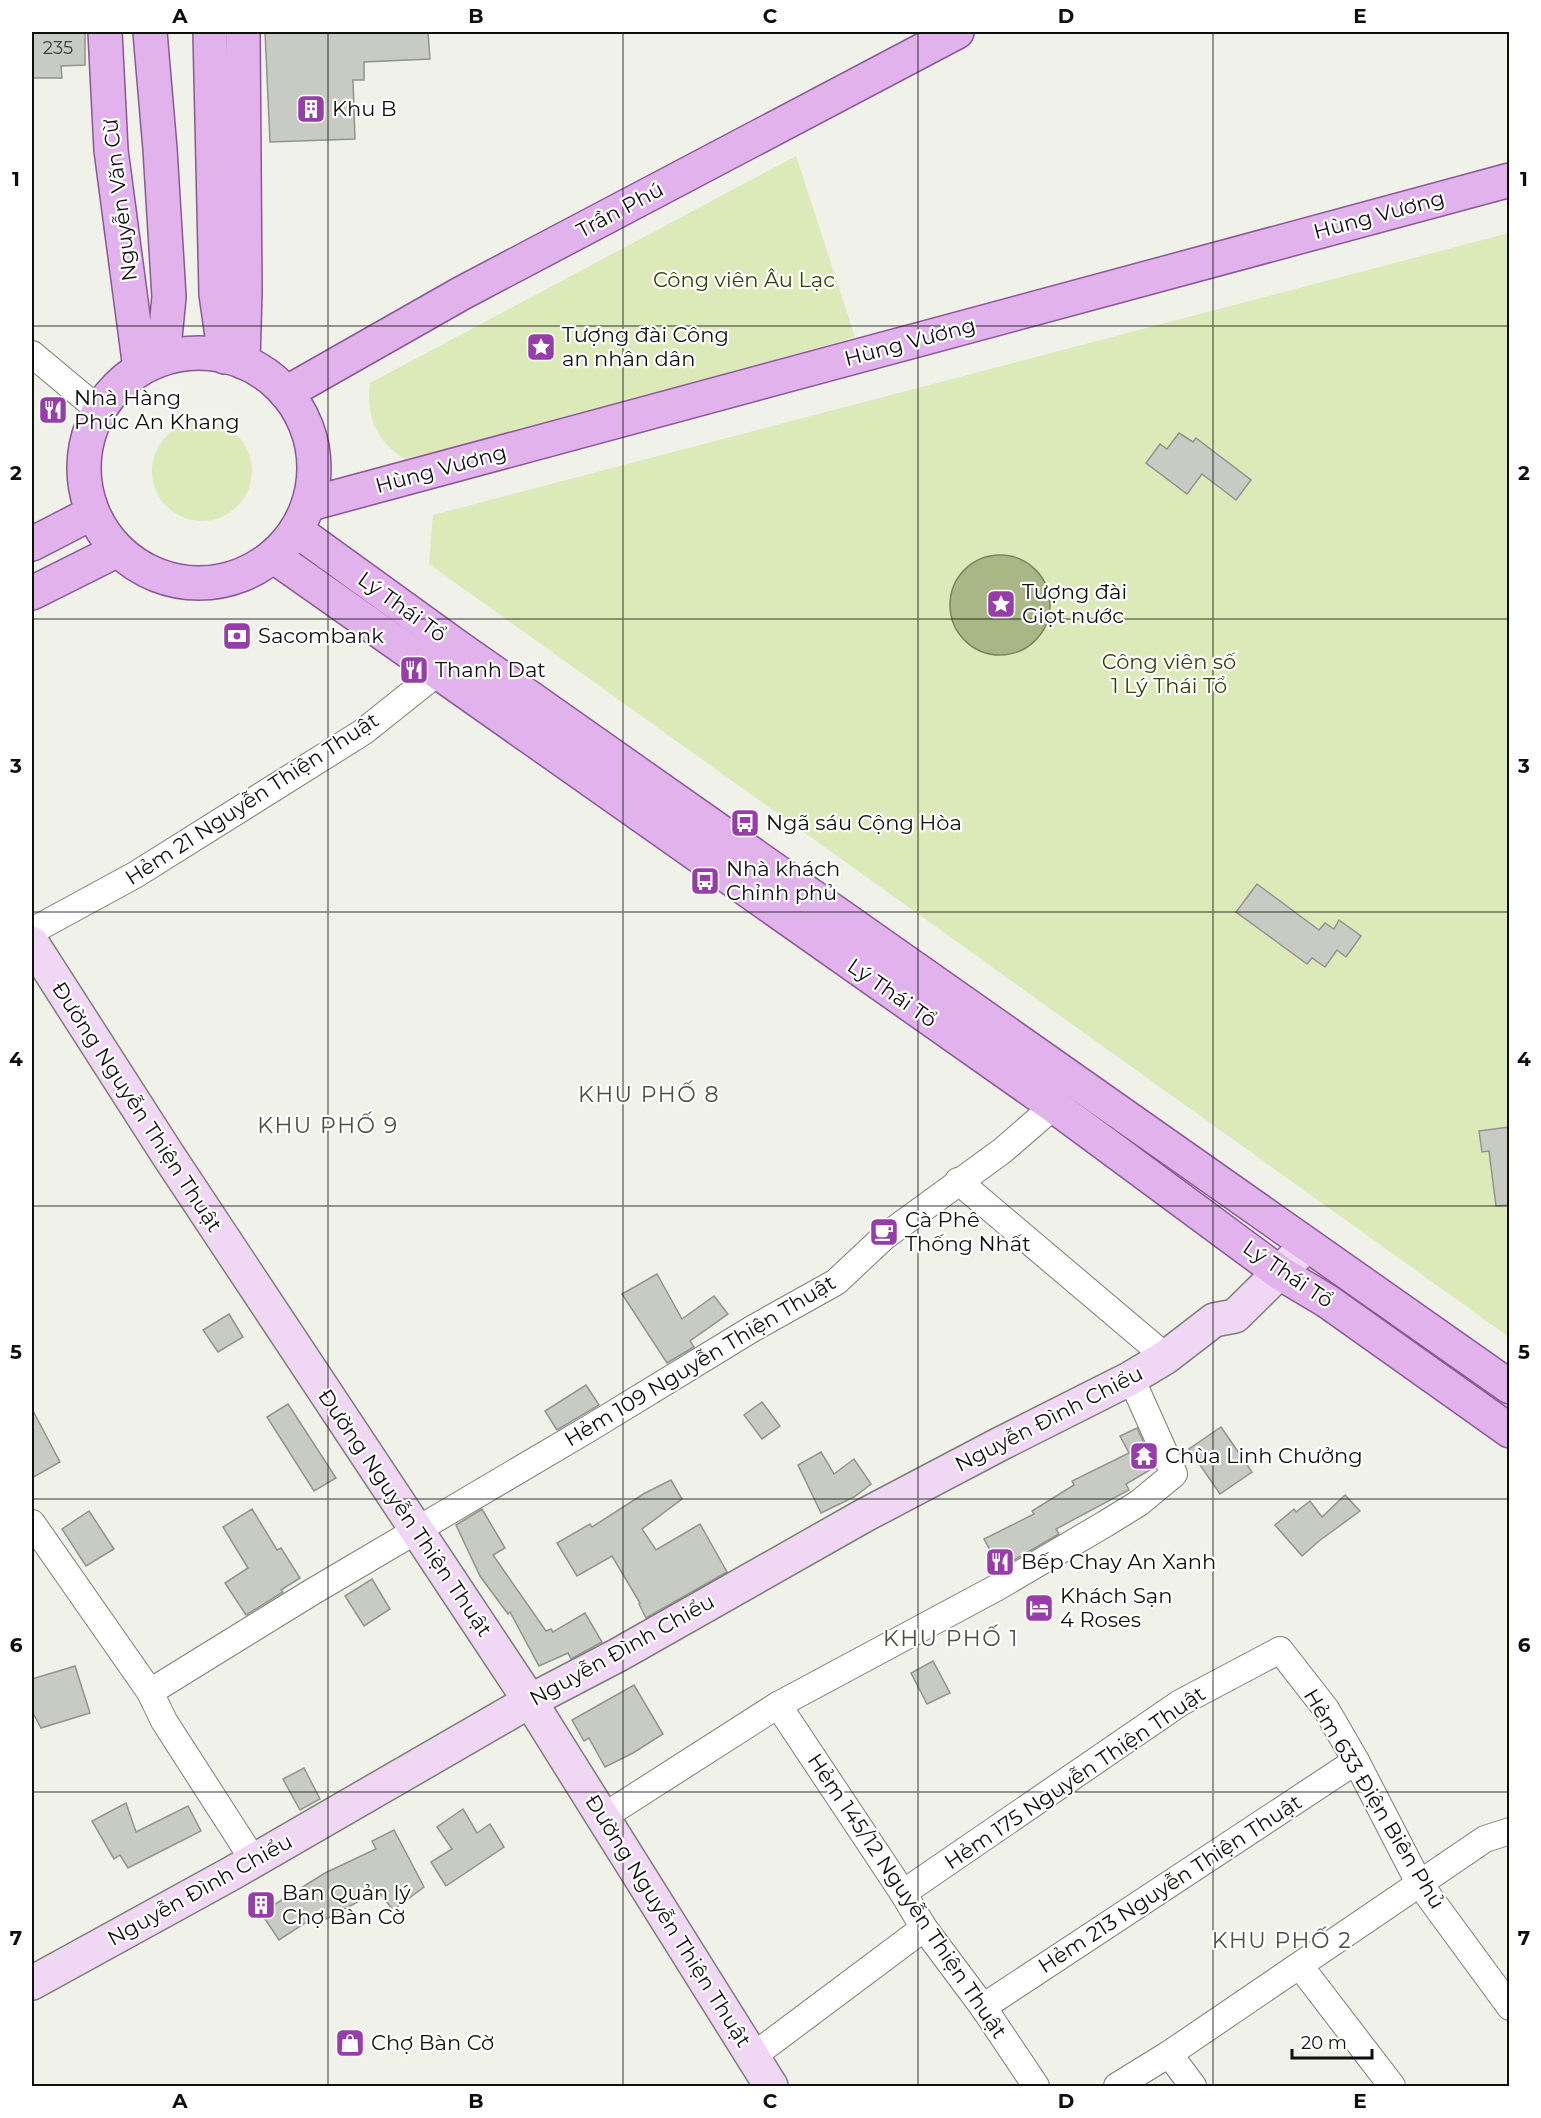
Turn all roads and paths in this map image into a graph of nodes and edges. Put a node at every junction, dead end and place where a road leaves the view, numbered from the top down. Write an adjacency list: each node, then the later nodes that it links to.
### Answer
1 (105, 32): 9 (main road, Nguyễn Văn Cừ)
2 (150, 32): 9 (main road, Nguyễn Văn Cừ)
3 (210, 32): 8 (main road)
4 (243, 32): 8 (main road)
5 (957, 32): 10 (main road, Trần Phú)
6 (1509, 180): 13 (main road, Hùng Vương)
7 (32, 354): 11 (street)
8 (234, 360): 9 (main road); 10 (main road)
9 (152, 363): 11 (main road)
10 (286, 393): 13 (main road)
11 (99, 410): 12 (main road)
12 (92, 513): 14 (main road); 15 (main road); 16 (main road)
13 (303, 517): 17 (main road); 19 (main road, Lý Thái Tổ)
14 (32, 528)
15 (32, 544)
16 (118, 550): 17 (main road); 18 (main road)
17 (273, 556): 20 (main road, Lý Thái Tổ)
18 (32, 593)
19 (455, 645): 20 (street, Hẻm 21 Nguyễn Thiện Thuật); 25 (main road, Lý Thái Tổ)
20 (437, 672): 21 (street, Hẻm 21 Nguyễn Thiện Thuật); 23 (main road, Lý Thái Tổ)
21 (32, 931)
22 (32, 943): 32 (main road, Đường Nguyễn Thiện Thuật)
23 (1054, 1106): 24 (street, Hẻm 109 Nguyễn Thiện Thuật); 26 (main road, Lý Thái Tổ)
24 (958, 1181): 27 (street); 32 (street, Hẻm 109 Nguyễn Thiện Thuật)
25 (1294, 1235): 26 (main road, Nguyễn Đình Chiểu); 29 (main road, Lý Thái Tổ)
26 (1268, 1264): 27 (main road, Nguyễn Đình Chiểu); 30 (main road, Lý Thái Tổ)
27 (1166, 1357): 28 (main road, Nguyễn Đình Chiểu)
28 (1131, 1378): 35 (main road, Nguyễn Đình Chiểu); 36 (street)
29 (1509, 1387)
30 (1509, 1431)
31 (32, 1523): 34 (street)
32 (416, 1530): 34 (street, Hẻm 109 Nguyễn Thiện Thuật); 35 (main road, Đường Nguyễn Thiện Thuật)
33 (1280, 1650): 37 (street, Hẻm 633 Ðiện Biên Phủ); 42 (street, Hẻm 175 Nguyễn Thiện Thuật)
34 (150, 1692): 40 (street)
35 (530, 1701): 38 (main road, Đường Nguyễn Thiện Thuật); 40 (main road, Nguyễn Đình Chiểu)
36 (778, 1705): 38 (street); 42 (street, Hẻm 145/12 Nguyễn Thiện Thuật)
37 (1356, 1761): 41 (street, Hẻm 633 Ðiện Biên Phủ); 46 (street, Hẻm 213 Nguyễn Thiện Thuật)
38 (603, 1817): 49 (main road, Đường Nguyễn Thiện Thuật)
39 (1509, 1831): 41 (street)
40 (254, 1861): 45 (main road, Nguyễn Đình Chiểu)
41 (1419, 1883): 44 (street); 47 (street, Hẻm 633 Ðiện Biên Phủ)
42 (903, 1893): 43 (street, Hẻm 145/12 Nguyễn Thiện Thuật)
43 (924, 1928): 46 (street, Hẻm 145/12 Nguyễn Thiện Thuật); 49 (street)
44 (1300, 1966): 48 (street); 54 (street)
45 (32, 1983)
46 (983, 2007): 51 (street, Hẻm 145/12 Nguyễn Thiện Thuật)
47 (1509, 2007)
48 (1169, 2054): 52 (street); 53 (street)
49 (753, 2056): 50 (main road, Đường Nguyễn Thiện Thuật)
50 (771, 2086)
51 (1036, 2086)
52 (1117, 2086)
53 (1193, 2086)
54 (1392, 2086)

